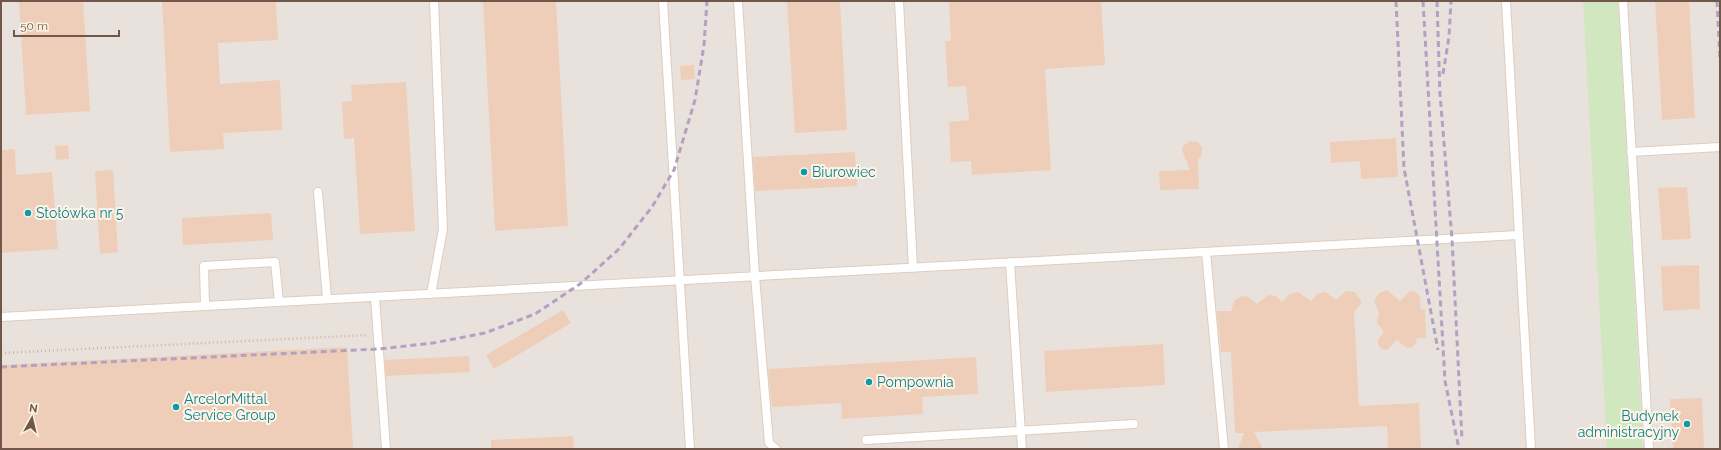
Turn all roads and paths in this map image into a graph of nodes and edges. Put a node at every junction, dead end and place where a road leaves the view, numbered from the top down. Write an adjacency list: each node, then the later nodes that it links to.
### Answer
1 (434, 1): 16 (lane)
2 (663, 1): 15 (lane)
3 (738, 1): 14 (lane)
4 (899, 1): 13 (lane)
5 (1506, 1): 10 (lane)
6 (1623, 1): 8 (lane)
7 (1720, 147): 8 (lane)
8 (1631, 152): 33 (lane)
9 (318, 192): 18 (lane)
10 (1518, 235): 11 (lane); 32 (lane)
11 (1206, 252): 12 (lane); 31 (lane)
12 (1010, 262): 13 (lane); 25 (lane)
13 (913, 268): 14 (lane)
14 (755, 276): 15 (lane); 29 (lane)
15 (680, 280): 16 (lane); 28 (lane)
16 (431, 294): 17 (lane)
17 (375, 297): 18 (lane); 22 (lane)
18 (327, 300): 19 (lane)
19 (280, 302): 20 (lane); 20 (lane)
20 (205, 306): 21 (lane)
21 (1, 317)
22 (378, 335): 23 (path); 27 (lane)
23 (1, 353)
24 (1134, 424): 25 (lane)
25 (1021, 431): 26 (lane); 30 (lane)
26 (866, 440)
27 (386, 449)
28 (690, 449)
29 (776, 449)
30 (1022, 449)
31 (1224, 449)
32 (1531, 449)
33 (1649, 449)

